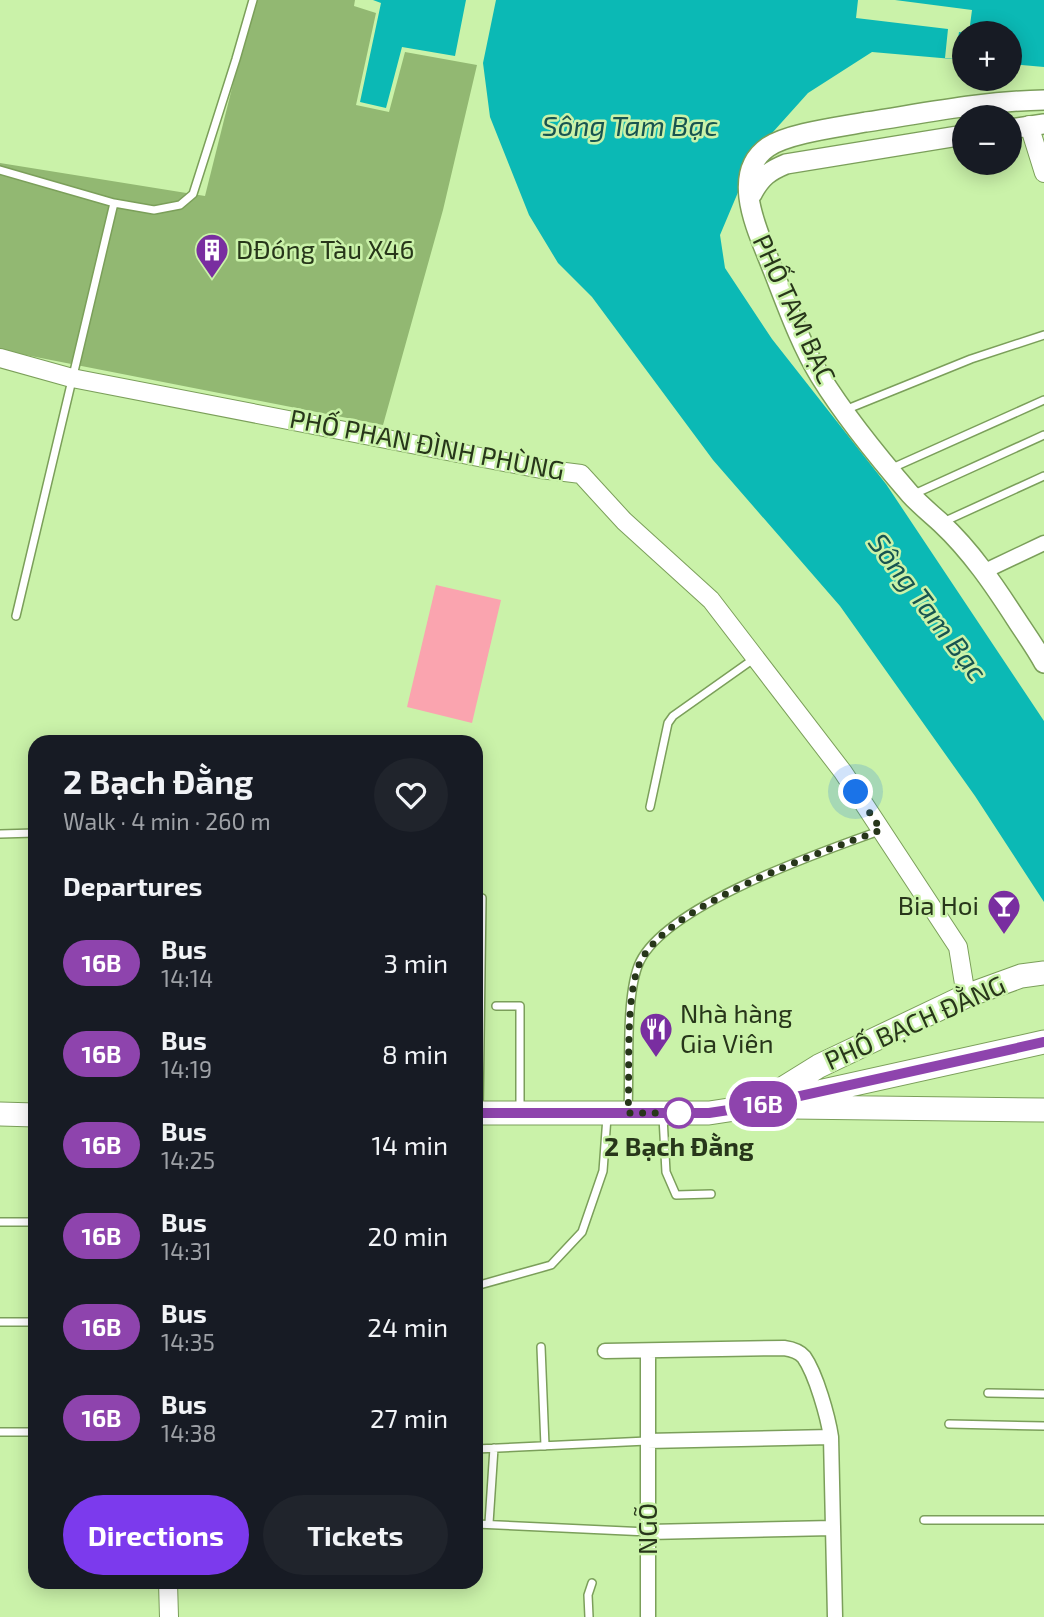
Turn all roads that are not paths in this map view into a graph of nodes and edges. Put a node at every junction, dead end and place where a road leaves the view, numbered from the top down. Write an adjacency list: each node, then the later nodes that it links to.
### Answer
1 (253, 0): 8 (lane)
2 (1044, 100): 7 (main road)
3 (1027, 126): 6 (street)
4 (952, 137): 7 (main road, PHỐ TAM BẠC)
5 (0, 170): 8 (lane)
6 (1044, 173)
7 (749, 201): 13 (main road, PHỐ TAM BẠC)
8 (114, 203): 11 (lane)
9 (1044, 335): 13 (lane)
10 (0, 358): 11 (street, PHỐ PHAN ĐÌNH PHÙNG)
11 (72, 377): 21 (lane); 22 (street, PHỐ PHAN ĐÌNH PHÙNG)
12 (1044, 400): 15 (lane)
13 (844, 411): 15 (main road, PHỐ TAM BẠC)
14 (1044, 435): 17 (lane)
15 (890, 470): 17 (main road, PHỐ TAM BẠC)
16 (1044, 477): 18 (lane)
17 (911, 495): 18 (main road, PHỐ TAM BẠC)
18 (941, 523): 20 (main road, PHỐ TAM BẠC)
19 (1044, 543): 20 (street)
20 (985, 571): 23 (main road, PHỐ TAM BẠC)
21 (16, 617)
22 (755, 658): 24 (lane); 25 (street, PHỐ PHAN ĐÌNH PHÙNG)
23 (1044, 663)
24 (650, 807)
25 (881, 830): 29 (street, PHỐ PHAN ĐÌNH PHÙNG); 35 (lane)
26 (28, 833): 27 (lane)
27 (0, 834)
28 (1044, 972): 29 (main road, PHỐ BẠCH ĐẰNG)
29 (965, 996): 32 (main road, PHỐ BẠCH ĐẰNG)
30 (496, 1006): 34 (lane)
31 (1044, 1042): 32 (main road, PHỐ BẠCH ĐẰNG)
32 (755, 1106): 36 (main road, PHỐ BẠCH ĐẰNG); 38 (main road, PHỐ BẠCH ĐẰNG)
33 (483, 1113): 34 (main road, PHỐ BẠCH ĐẰNG)
34 (520, 1113): 35 (main road, PHỐ BẠCH ĐẰNG)
35 (618, 1113): 36 (main road, PHỐ BẠCH ĐẰNG); 43 (lane)
36 (663, 1113): 40 (lane)
37 (0, 1114): 39 (main road)
38 (1043, 1114)
39 (28, 1115)
40 (711, 1194)
41 (0, 1222): 42 (lane)
42 (28, 1222)
43 (483, 1284)
44 (0, 1322): 45 (lane)
45 (28, 1322)
46 (541, 1347): 57 (lane)
47 (605, 1351): 48 (street)
48 (648, 1351): 55 (street); 56 (street, NGÕ)
49 (988, 1393): 50 (lane)
50 (1044, 1394)
51 (948, 1424): 52 (lane)
52 (1044, 1426)
53 (0, 1432): 54 (lane)
54 (28, 1432)
55 (831, 1437): 56 (street); 64 (street)
56 (647, 1441): 57 (lane); 65 (street, NGÕ)
57 (545, 1446): 58 (lane)
58 (494, 1448): 59 (lane); 63 (lane)
59 (483, 1449)
60 (923, 1520): 61 (lane)
61 (1044, 1520)
62 (483, 1523): 63 (lane)
63 (489, 1523): 65 (lane)
64 (833, 1528): 65 (street); 71 (street)
65 (648, 1532): 70 (street, NGÕ)
66 (592, 1583): 69 (lane)
67 (168, 1589): 68 (street)
68 (169, 1617)
69 (589, 1617)
70 (648, 1617)
71 (835, 1617)

